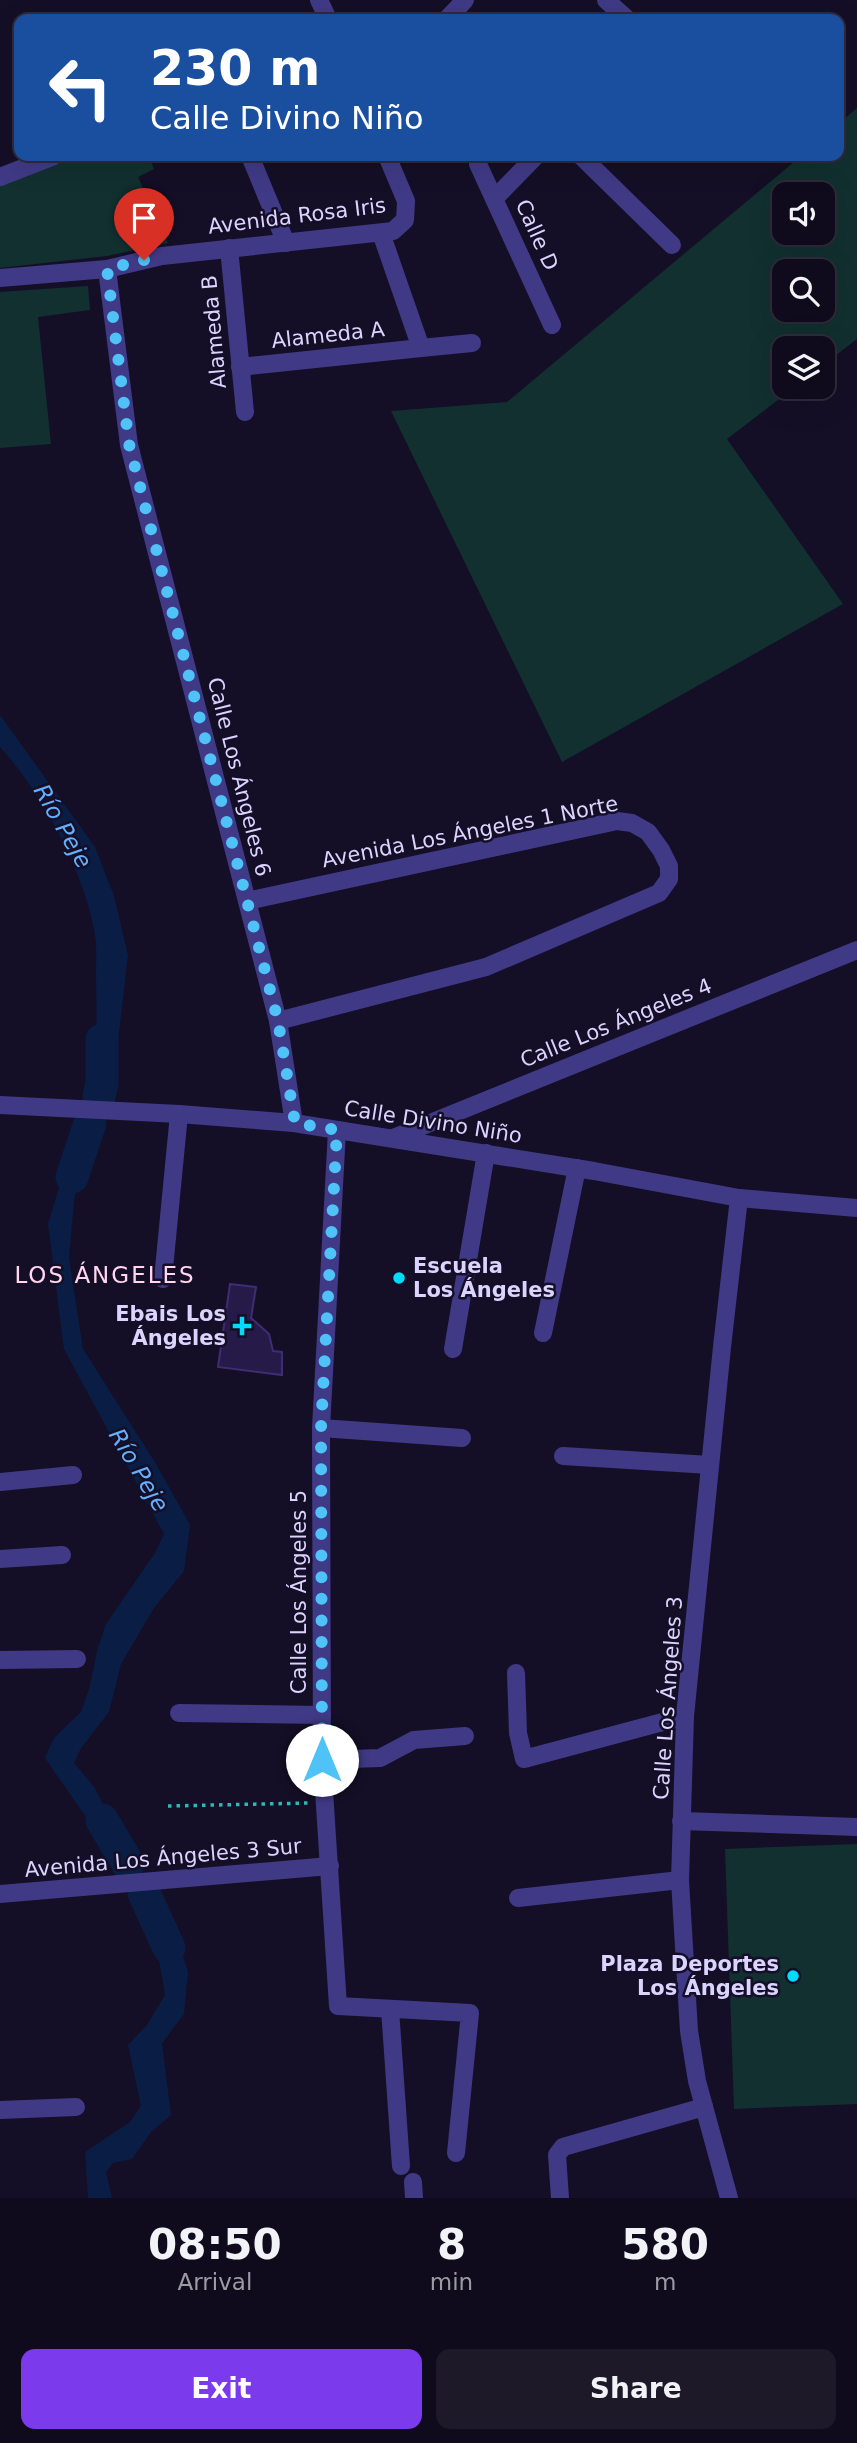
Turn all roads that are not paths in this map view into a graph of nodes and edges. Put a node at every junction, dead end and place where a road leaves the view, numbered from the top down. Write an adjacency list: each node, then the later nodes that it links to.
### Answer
1 (465, 0): 3 (street)
2 (606, 0): 4 (street)
3 (452, 14)
4 (621, 14)
5 (41, 161): 11 (street)
6 (252, 161): 14 (street)
7 (389, 161): 13 (street, Avenida Rosa Iris)
8 (531, 161): 12 (street)
9 (586, 161): 15 (street)
10 (478, 164): 12 (street, Calle D)
11 (0, 177)
12 (495, 198): 19 (street, Calle D)
13 (381, 233): 14 (street, Avenida Rosa Iris); 21 (street, Alameda A)
14 (286, 243): 16 (street, Avenida Rosa Iris)
15 (672, 245)
16 (229, 248): 17 (street, Avenida Rosa Iris); 22 (street, Alameda B)
17 (107, 269): 18 (street, Avenida Rosa Iris); 24 (street, Calle Los Ángeles 6)
18 (0, 278)
19 (552, 325)
20 (472, 343): 21 (street, Alameda A)
21 (421, 348): 22 (street, Alameda A)
22 (240, 367): 23 (street, Alameda B)
23 (245, 412)
24 (247, 901): 26 (street, Calle Los Ángeles 6); 26 (street, Avenida Los Ángeles 1 Norte)
25 (857, 950): 31 (street, Calle Los Ángeles 4)
26 (278, 1021): 29 (street, Calle Los Ángeles 6)
27 (0, 1105): 28 (street, Calle Divino Niño)
28 (179, 1114): 29 (street, Calle Divino Niño); 36 (street)
29 (295, 1123): 30 (street, Calle Divino Niño)
30 (337, 1130): 31 (street, Calle Divino Niño); 39 (street, Calle Los Ángeles 5)
31 (391, 1138): 32 (street, Calle Divino Niño)
32 (486, 1153): 33 (street, Calle Divino Niño); 38 (street)
33 (577, 1168): 34 (street, Calle Divino Niño); 37 (street)
34 (739, 1198): 35 (street, Calle Divino Niño); 42 (street, Calle Los Ángeles 3)
35 (857, 1208)
36 (163, 1279)
37 (543, 1333)
38 (453, 1349)
39 (321, 1428): 40 (street); 51 (street, Calle Los Ángeles 5)
40 (462, 1438)
41 (563, 1456): 42 (street)
42 (710, 1465): 52 (street, Calle Los Ángeles 3)
43 (73, 1475): 44 (street)
44 (0, 1482)
45 (62, 1555): 46 (street)
46 (0, 1559)
47 (77, 1659): 48 (street)
48 (0, 1661)
49 (516, 1673): 52 (street)
50 (179, 1713): 51 (street)
51 (322, 1715): 54 (street, Calle Los Ángeles 5)
52 (685, 1716): 55 (street, Calle Los Ángeles 3)
53 (465, 1736): 54 (street)
54 (322, 1760): 57 (street, Calle Los Ángeles 5)
55 (681, 1821): 56 (street); 58 (street, Calle Los Ángeles 3)
56 (857, 1827)
57 (330, 1866): 59 (street, Avenida Los Ángeles 3 Sur); 61 (street, Calle Los Ángeles 5)
58 (680, 1880): 60 (street); 63 (street, Calle Los Ángeles 3)
59 (0, 1894)
60 (518, 1898)
61 (390, 2009): 65 (street, Calle Los Ángeles 5); 66 (street)
62 (76, 2107): 64 (street)
63 (704, 2107): 67 (street); 68 (street, Calle Los Ángeles 3)
64 (0, 2110)
65 (456, 2153)
66 (401, 2166)
67 (560, 2198)
68 (729, 2198)

